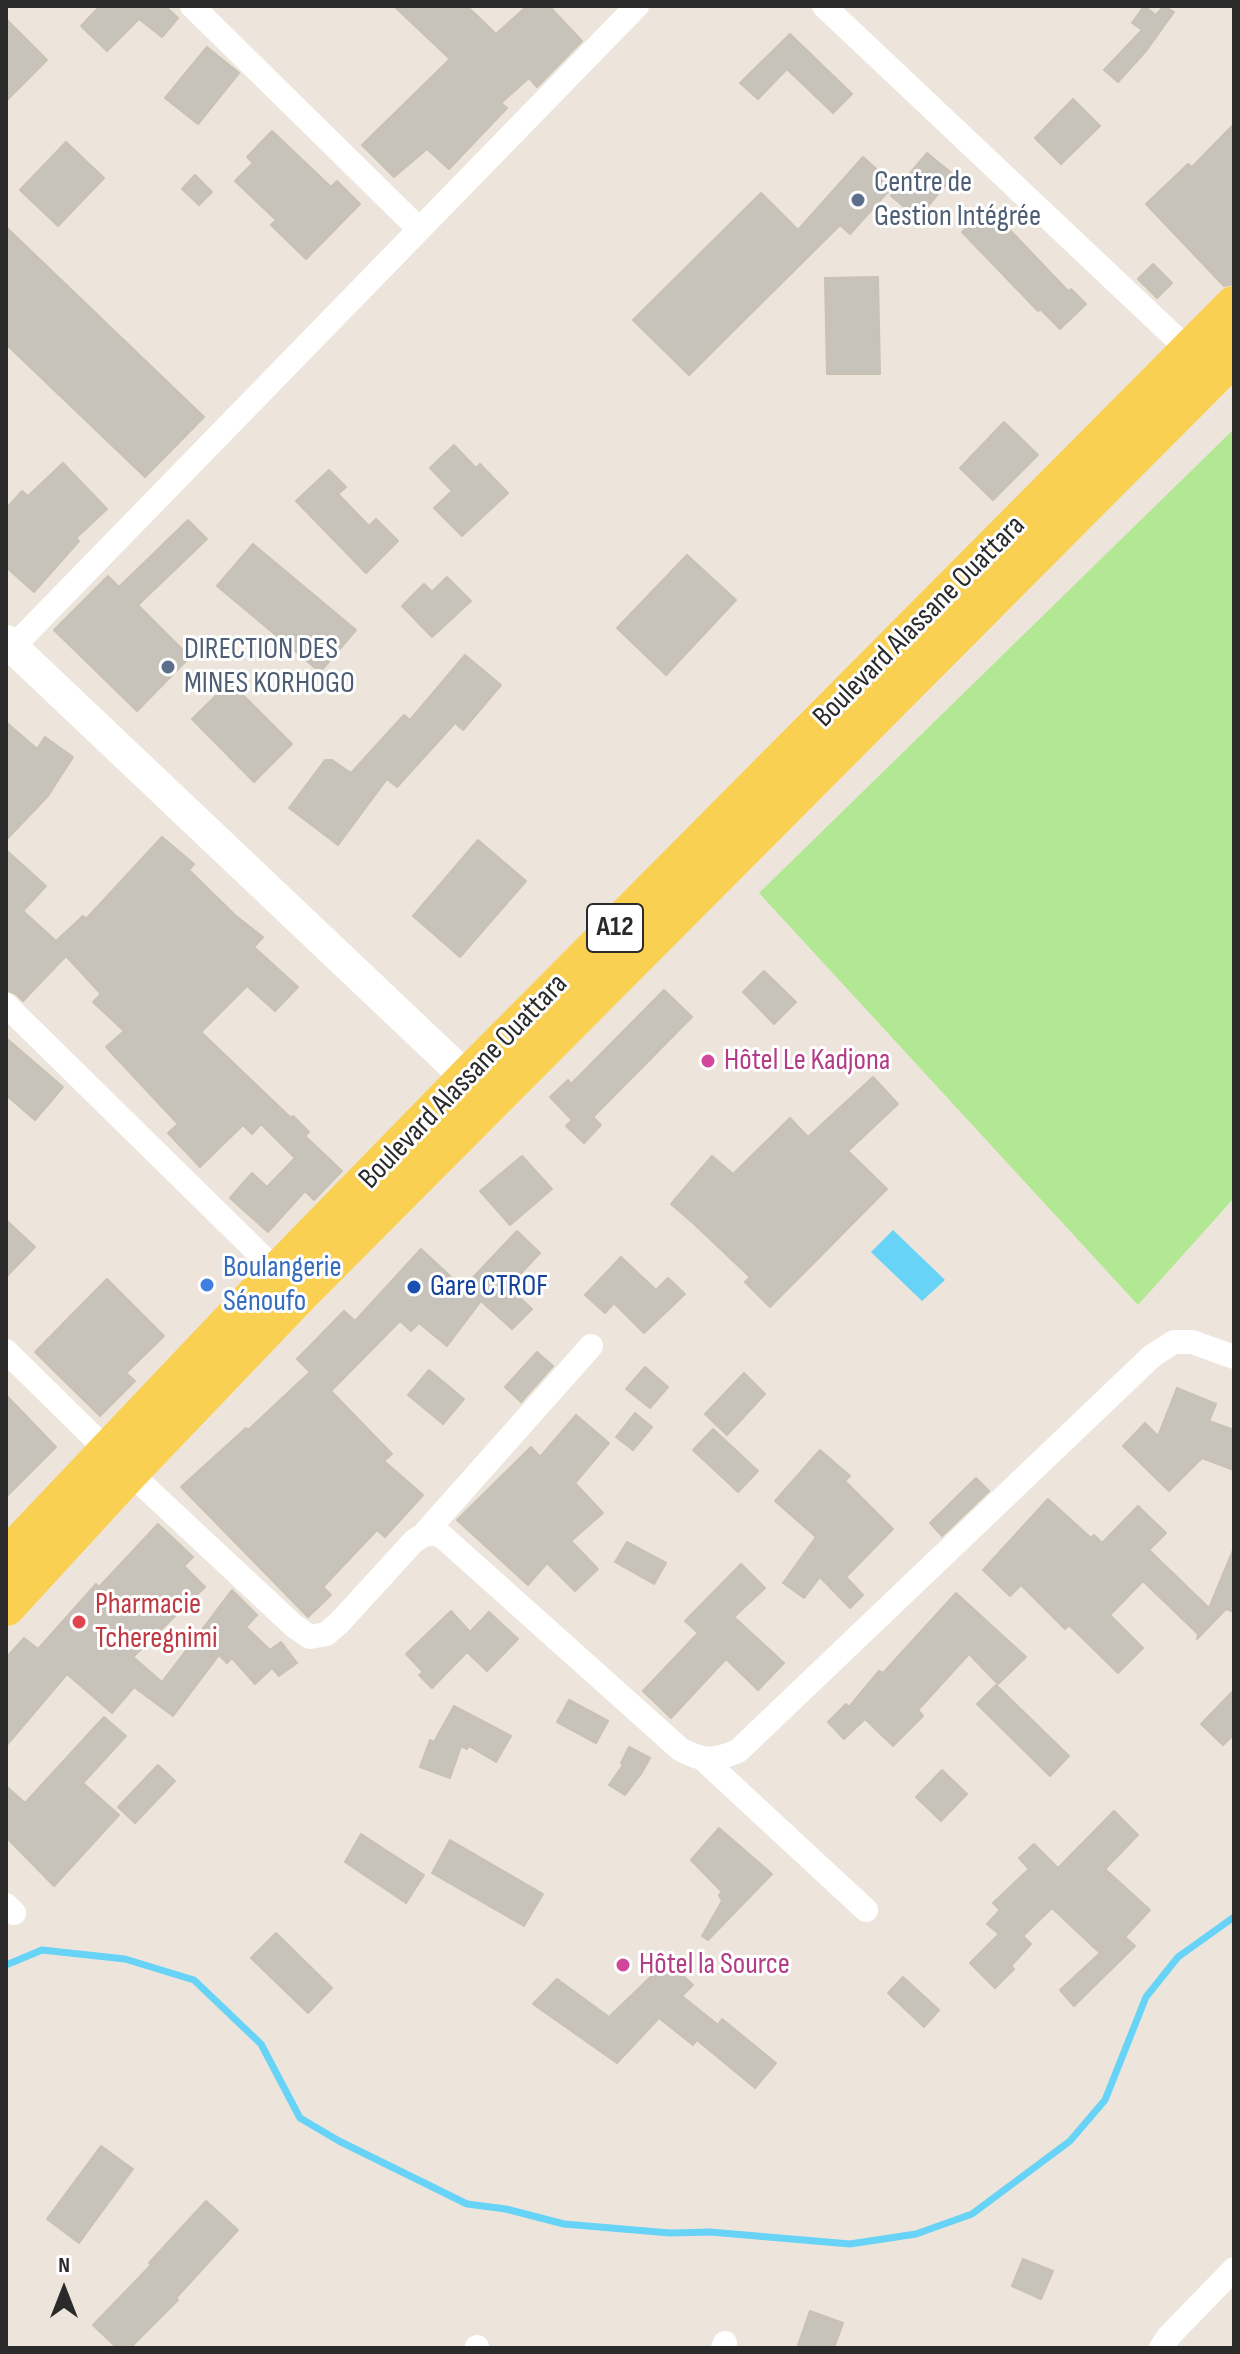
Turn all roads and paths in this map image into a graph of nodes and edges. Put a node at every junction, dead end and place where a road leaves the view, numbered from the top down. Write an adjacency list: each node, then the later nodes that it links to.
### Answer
1 (192, 6): 4 (street)
2 (824, 6): 6 (street)
3 (621, 11): 4 (street)
4 (419, 229): 7 (street)
5 (1234, 306): 6 (main road, Boulevard Alassane Ouattara / A12)
6 (1213, 361): 9 (main road, Boulevard Alassane Ouattara / A12)
7 (8, 647): 9 (street)
8 (6, 1005): 10 (street)
9 (479, 1090): 10 (main road, Boulevard Alassane Ouattara / A12)
10 (289, 1283): 14 (main road, Boulevard Alassane Ouattara / A12)
11 (591, 1346): 15 (street)
12 (6, 1351): 14 (street)
13 (1234, 1357): 18 (street)
14 (119, 1462): 15 (street); 16 (main road, Boulevard Alassane Ouattara / A12); 17 (main road, Boulevard Alassane Ouattara / A12)
15 (424, 1534): 18 (street)
16 (6, 1559)
17 (6, 1606)
18 (703, 1759): 19 (street)
19 (866, 1910)
20 (1234, 2269): 21 (street)
21 (1161, 2348)

